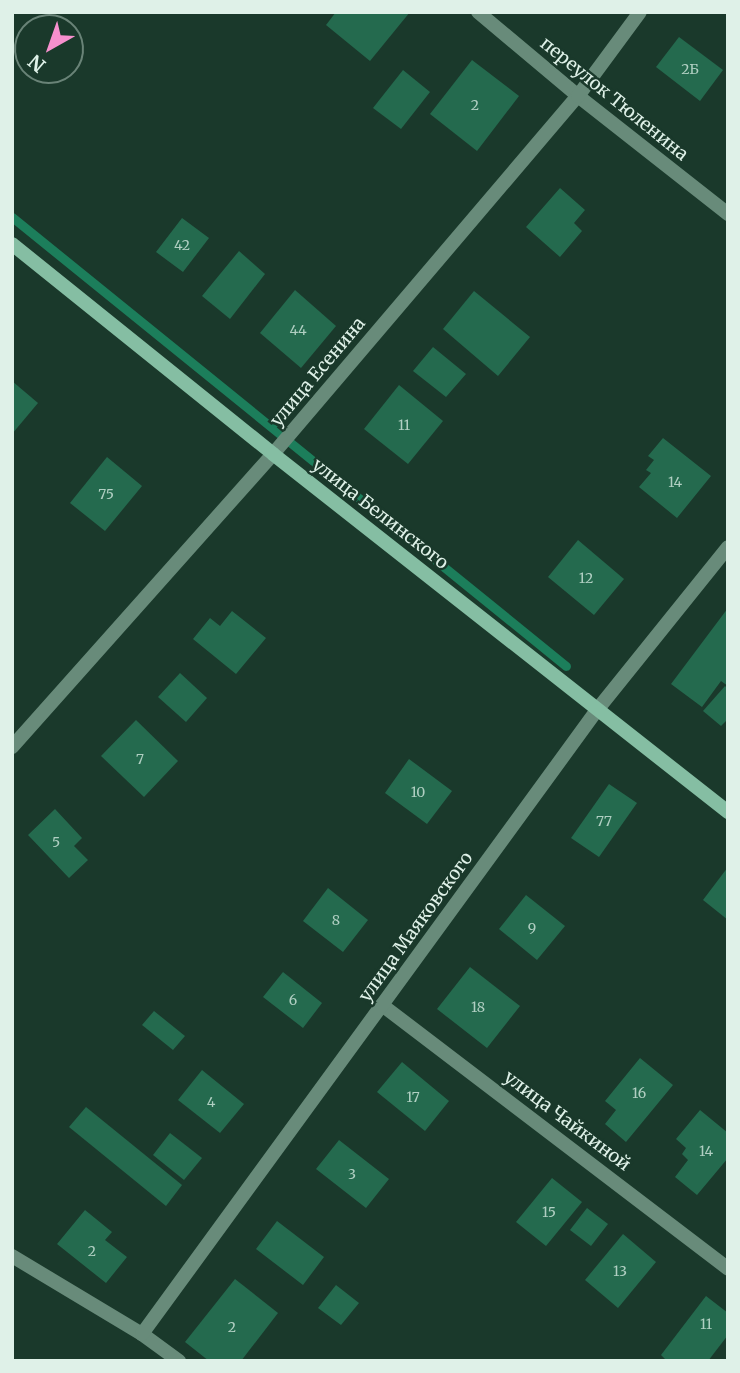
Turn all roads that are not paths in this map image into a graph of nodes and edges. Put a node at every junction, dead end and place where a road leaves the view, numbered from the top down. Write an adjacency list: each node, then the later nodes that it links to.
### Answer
1 (478, 12): 3 (street, переулок Тюленина)
2 (640, 12): 3 (street, улица Есенина)
3 (578, 96): 4 (street, переулок Тюленина); 6 (street, улица Есенина)
4 (728, 214)
5 (12, 244): 6 (street, улица Белинского)
6 (273, 454): 8 (street, улица Белинского); 9 (street, улица Есенина)
7 (728, 547): 8 (street, улица Маяковского)
8 (597, 710): 10 (street, улица Белинского); 11 (street, улица Маяковского)
9 (12, 747)
10 (728, 811)
11 (382, 1005): 13 (street, улица Чайкиной); 14 (street, улица Маяковского)
12 (12, 1256): 14 (street)
13 (728, 1269)
14 (142, 1334): 15 (street)
15 (179, 1361)

